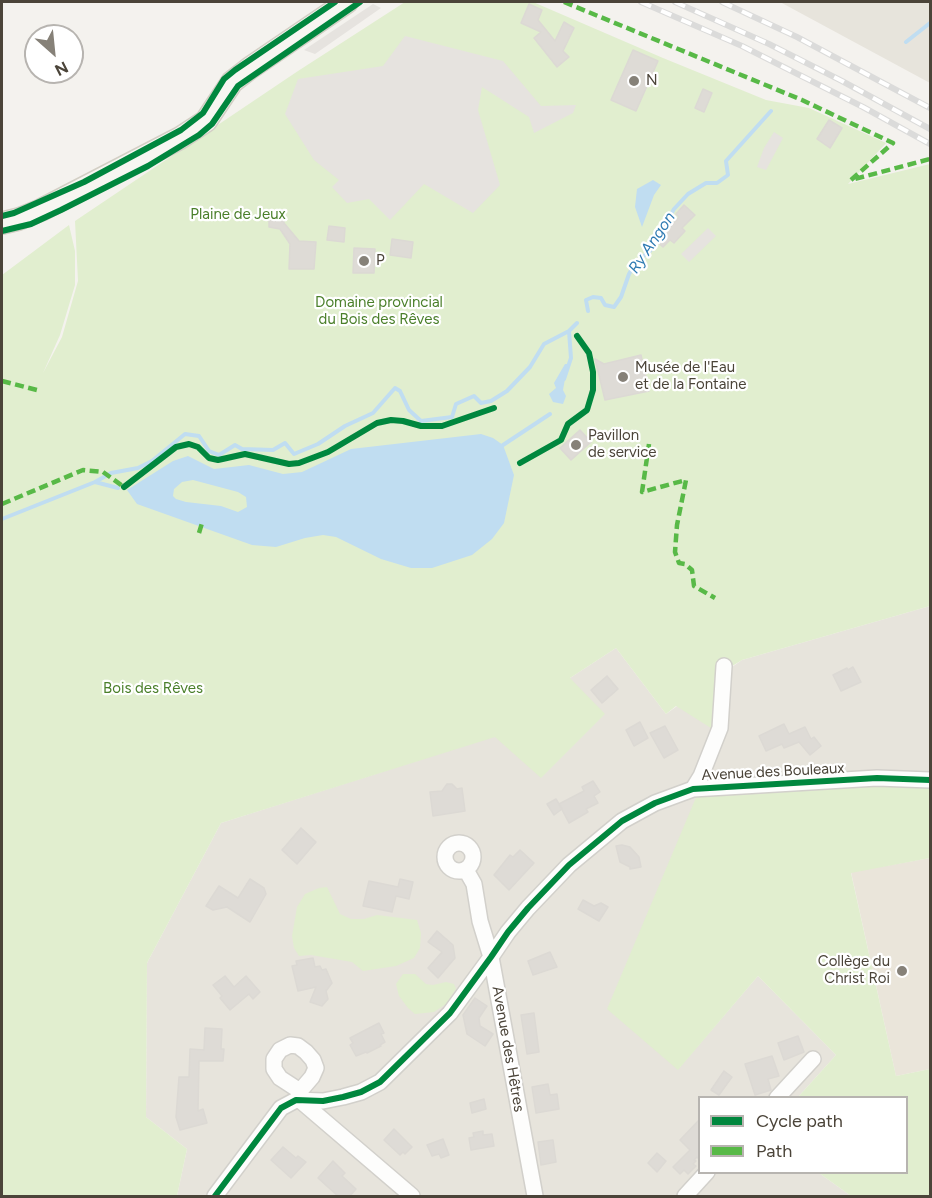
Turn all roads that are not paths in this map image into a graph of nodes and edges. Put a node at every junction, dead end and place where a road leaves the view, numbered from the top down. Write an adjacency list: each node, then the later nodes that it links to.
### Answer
1 (347, 2): 2 (street)
2 (2, 223)
3 (724, 666): 5 (street)
4 (930, 780): 5 (street, Avenue des Bouleaux)
5 (693, 789): 7 (street, Avenue des Bouleaux)
6 (466, 870): 7 (street, Avenue des Hêtres)
7 (491, 957): 9 (street, Avenue des Bouleaux); 14 (street, Avenue des Hêtres)
8 (813, 1059): 10 (street)
9 (301, 1096): 12 (street, Avenue des Bouleaux); 13 (street)
10 (779, 1096)
11 (706, 1174): 15 (street)
12 (215, 1197)
13 (412, 1197)
14 (535, 1197)
15 (685, 1197)

